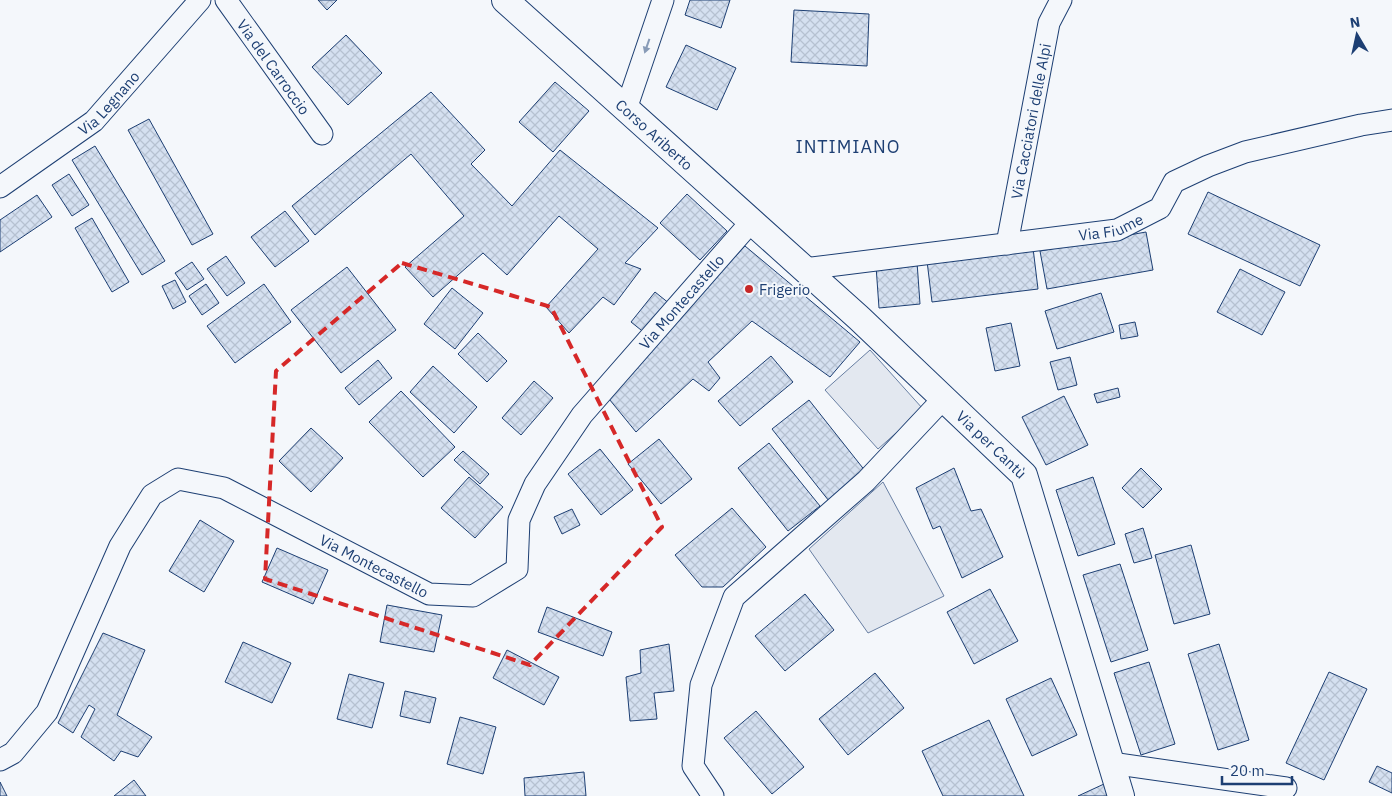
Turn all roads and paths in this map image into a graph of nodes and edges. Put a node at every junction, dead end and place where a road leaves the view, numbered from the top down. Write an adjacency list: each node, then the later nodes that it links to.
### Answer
1 (200, 0): 9 (street, Via Legnano)
2 (226, 0): 8 (street, Via del Carroccio)
3 (506, 0): 6 (street, Corso Ariberto)
4 (663, 0): 6 (street, one-way to 6)
5 (1061, 0): 11 (street, Via Cacciatori delle Alpi)
6 (626, 108): 10 (street, Corso Ariberto)
7 (1392, 120): 11 (street, Via Fiume)
8 (322, 134)
9 (0, 187)
10 (752, 222): 12 (street, Corso Ariberto); 14 (street, Via Montecastello)
11 (1008, 244): 12 (street, Via Fiume)
12 (804, 269): 13 (street, Via per Cantù)
13 (943, 399): 15 (street, Via per Cantù); 17 (street)
14 (0, 760)
15 (1111, 763): 16 (street); 18 (street, Via per Cantù)
16 (1286, 788)
17 (713, 796)
18 (1121, 796)

